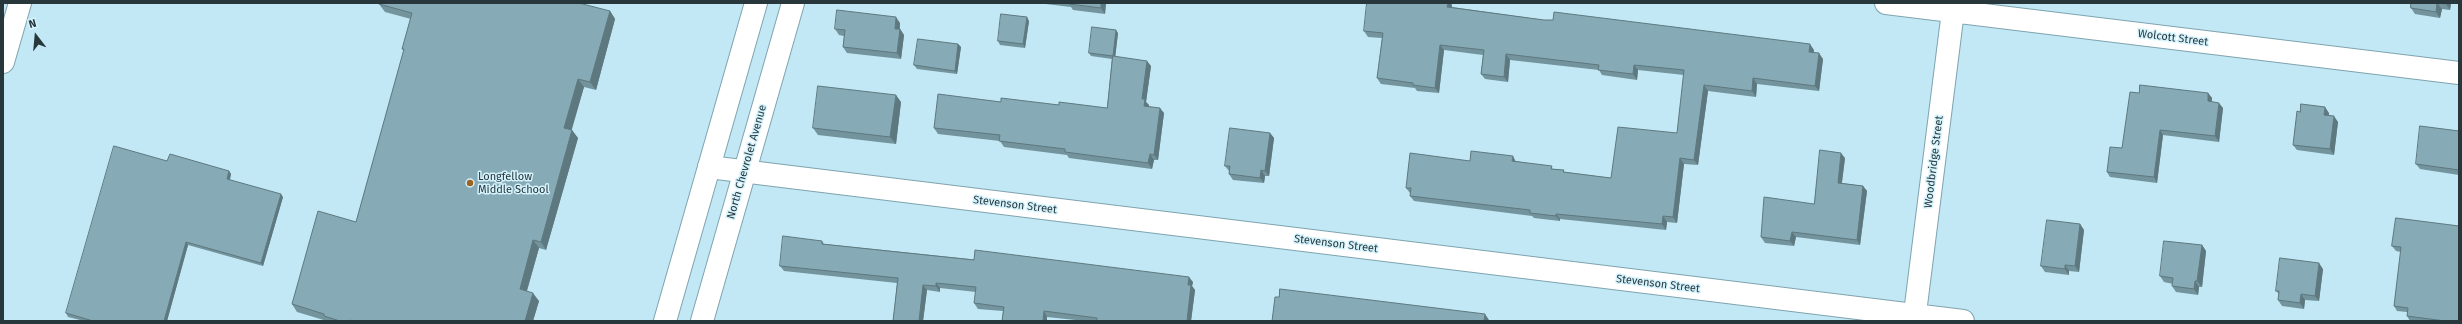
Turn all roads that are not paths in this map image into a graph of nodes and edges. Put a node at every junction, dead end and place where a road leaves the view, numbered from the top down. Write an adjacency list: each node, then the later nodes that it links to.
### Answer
1 (20, 3): 6 (street)
2 (756, 3): 8 (street)
3 (793, 3): 9 (street, North Chevrolet Avenue)
4 (1886, 3): 5 (street, Wolcott Street)
5 (1954, 7): 7 (street, Wolcott Street); 10 (street, Woodbridge Street)
6 (3, 62)
7 (2459, 73)
8 (709, 166): 9 (street, Stevenson Street); 11 (street)
9 (745, 171): 10 (street, Stevenson Street); 12 (street, North Chevrolet Avenue)
10 (1915, 318): 13 (street, Stevenson Street)
11 (665, 321)
12 (702, 321)
13 (1963, 321)

